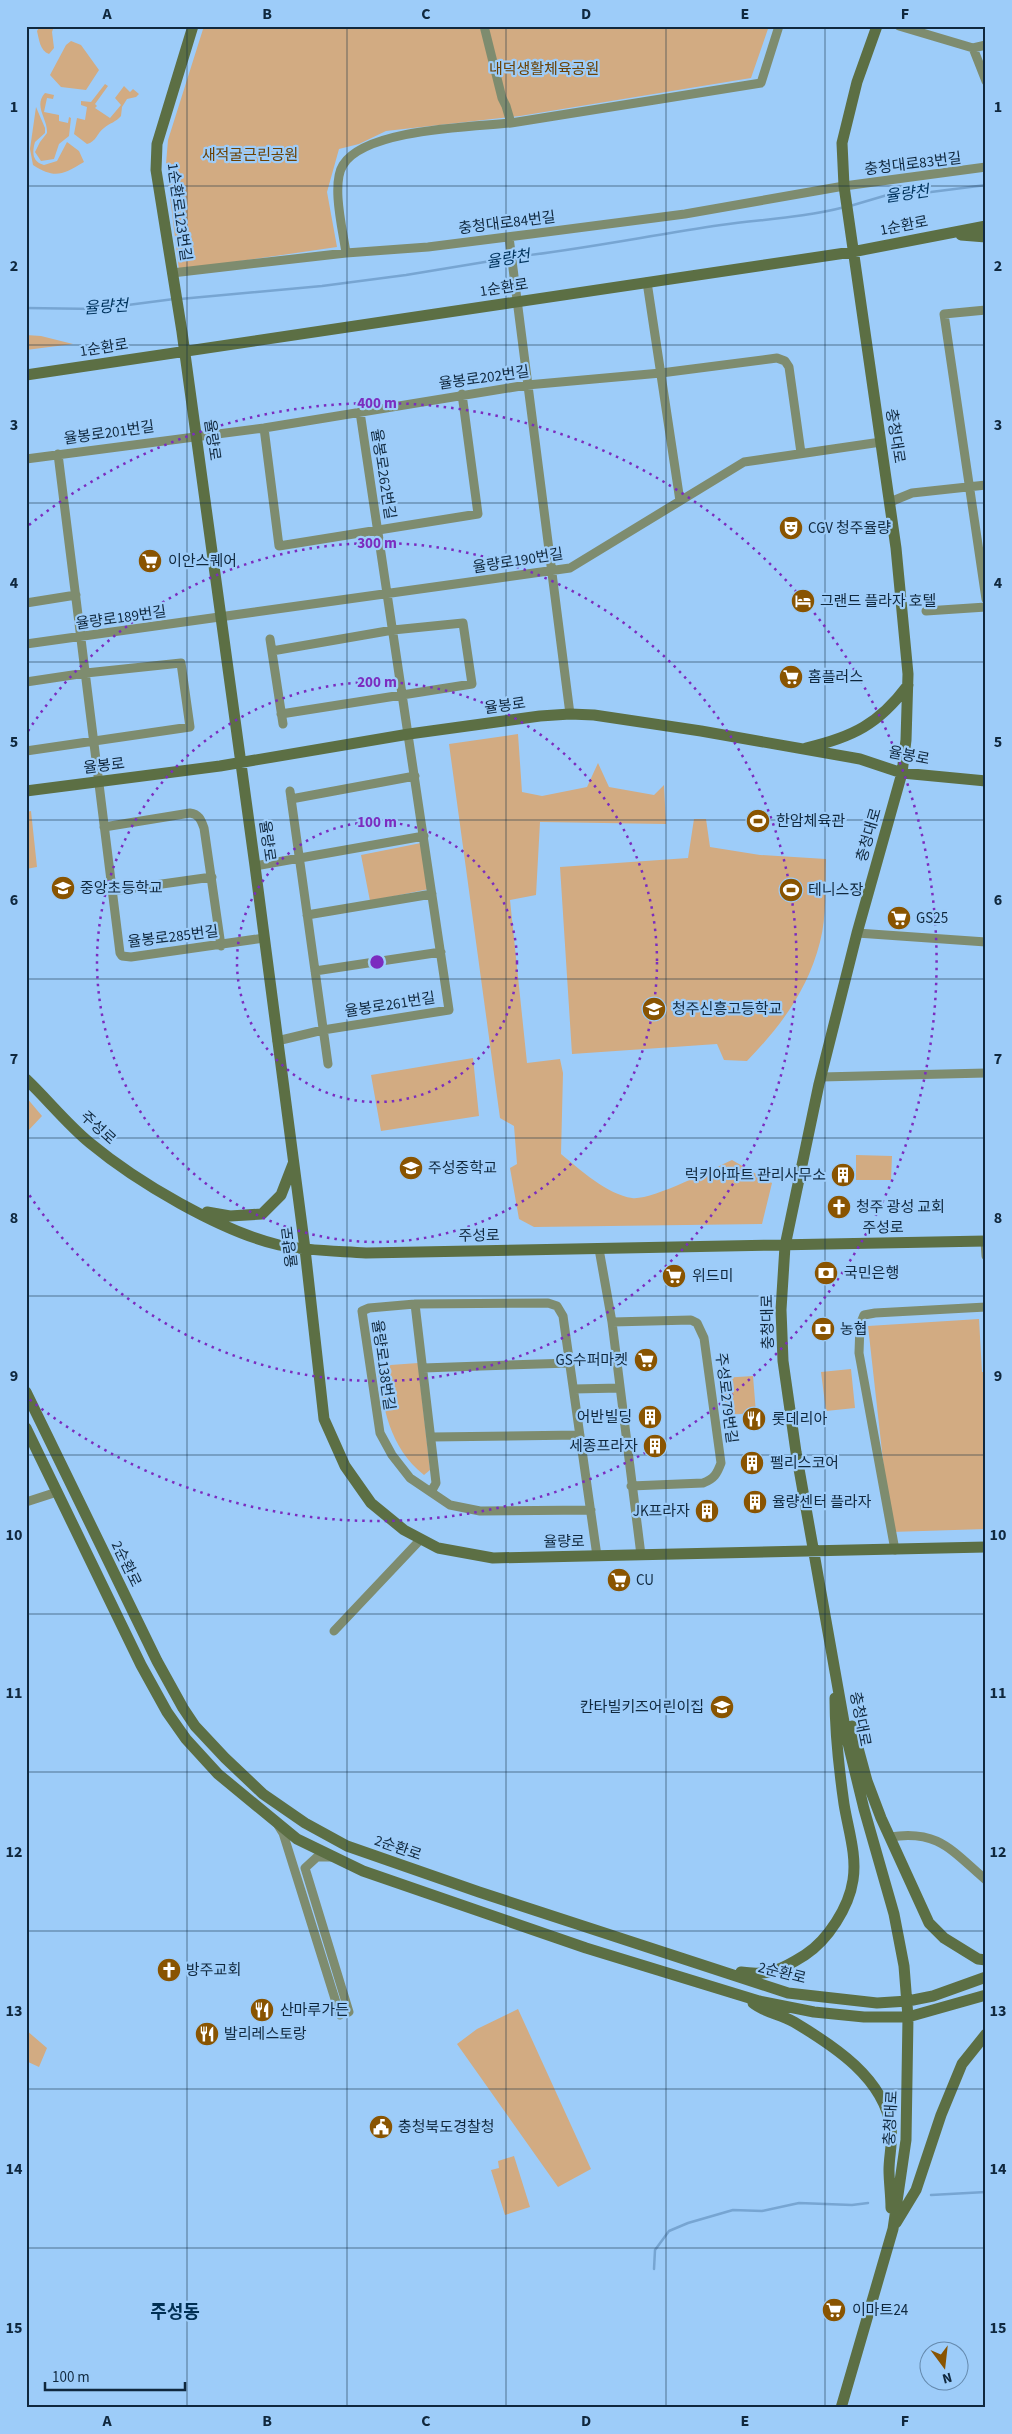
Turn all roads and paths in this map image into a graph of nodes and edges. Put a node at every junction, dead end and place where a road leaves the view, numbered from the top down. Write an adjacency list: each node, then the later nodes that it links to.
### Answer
1 (193, 26): 18 (street, 1순환로123번길)
2 (484, 26): 9 (street)
3 (780, 26): 9 (street)
4 (877, 26): 11 (street)
5 (899, 26): 7 (street)
6 (986, 45): 7 (street)
7 (973, 48): 8 (street)
8 (986, 81)
9 (511, 123): 17 (street)
10 (986, 167): 11 (street, 충청대로83번길)
11 (844, 190): 14 (street, 충청대로84번길); 16 (street, 충청대로)
12 (986, 226): 13 (street, 1순환로)
13 (942, 234): 15 (street); 16 (street, 1순환로)
14 (509, 237): 17 (street, 충청대로84번길); 20 (street)
15 (986, 237)
16 (852, 252): 19 (street, 1순환로); 31 (street, 충청대로)
17 (346, 253): 18 (street, 충청대로84번길)
18 (172, 273): 22 (street, 1순환로123번길)
19 (647, 282): 20 (street, 1순환로); 24 (street)
20 (517, 302): 23 (street, 1순환로); 26 (street)
21 (986, 310): 36 (street)
22 (182, 332): 23 (street, 율량로)
23 (184, 352): 25 (street, 1순환로); 30 (street, 율량로)
24 (661, 373): 26 (street, 율봉로202번길); 32 (street, 율봉로202번길); 37 (street)
25 (26, 375)
26 (527, 385): 27 (street, 율봉로202번길); 40 (street)
27 (462, 394): 28 (street, 율봉로202번길); 39 (street)
28 (360, 412): 29 (street, 율봉로202번길); 39 (street, 율봉로262번길)
29 (264, 428): 30 (street, 율봉로202번길); 39 (street)
30 (196, 435): 33 (street, 율봉로201번길); 47 (street, 율량로)
31 (881, 442): 32 (street, 율량로190번길); 38 (street, 충청대로)
32 (800, 453): 37 (street, 율량로190번길)
33 (58, 454): 34 (street, 율봉로201번길); 42 (street, 율봉로285번길)
34 (26, 459)
35 (986, 485): 36 (street)
36 (970, 488): 38 (street); 43 (street)
37 (680, 501): 40 (street, 율량로190번길)
38 (890, 502): 55 (street, 충청대로)
39 (378, 530): 41 (street, 율봉로262번길)
40 (551, 572): 41 (street, 율량로190번길); 57 (street)
41 (388, 593): 47 (street, 율량로190번길); 48 (street, 율봉로262번길)
42 (76, 595): 44 (street); 49 (street, 율봉로285번길)
43 (986, 600)
44 (26, 603)
45 (986, 607): 46 (street)
46 (926, 611)
47 (220, 618): 49 (street, 율량로189번길); 62 (street, 율량로)
48 (393, 630): 52 (street); 56 (street, 율봉로262번길); 56 (street)
49 (81, 637): 51 (street, 율량로189번길); 53 (street, 율봉로285번길)
50 (270, 639): 52 (street)
51 (26, 644)
52 (272, 651): 56 (street)
53 (86, 673): 54 (street); 59 (street, 율봉로285번길); 59 (street)
54 (26, 682)
55 (908, 685): 60 (street); 63 (street, 충청대로)
56 (403, 694): 58 (street, 율봉로262번길)
57 (570, 714): 58 (street, 율봉로); 60 (street, 율봉로)
58 (409, 734): 62 (street, 율봉로); 64 (street, 율봉로261번길)
59 (94, 740): 61 (street); 65 (street, 율봉로285번길)
60 (802, 749): 63 (street, 율봉로)
61 (26, 750)
62 (241, 762): 65 (street, 율봉로); 71 (street, 율량로)
63 (902, 773): 66 (street, 율봉로); 76 (street, 충청대로)
64 (415, 776): 69 (street, 율봉로261번길); 70 (street)
65 (100, 782): 67 (street, 율봉로); 68 (street, 율봉로285번길)
66 (986, 782)
67 (26, 791)
68 (104, 827): 72 (street); 73 (street, 율봉로285번길)
69 (424, 836): 70 (street); 74 (street, 율봉로261번길)
70 (299, 859): 71 (street); 75 (street)
71 (255, 866): 77 (street, 율량로)
72 (212, 877): 73 (street); 79 (street)
73 (112, 891): 79 (street, 율봉로285번길)
74 (432, 894): 75 (street); 80 (street, 율봉로261번길)
75 (307, 915): 81 (street)
76 (857, 933): 78 (street); 86 (street, 충청대로)
77 (264, 938): 79 (street, 율봉로285번길); 83 (street, 율량로)
78 (986, 942)
79 (221, 946)
80 (441, 952): 81 (street); 82 (street, 율봉로261번길)
81 (315, 971): 82 (street)
82 (323, 1030): 83 (street, 율봉로261번길); 84 (street)
83 (277, 1041): 88 (street, 율량로)
84 (328, 1064)
85 (986, 1073): 86 (street)
86 (821, 1077): 91 (street, 충청대로)
87 (26, 1079): 89 (street, 주성로)
88 (294, 1162): 89 (street); 92 (street, 율량로)
89 (194, 1209): 92 (street, 주성로)
90 (985, 1241): 91 (street, 주성로); 94 (street)
91 (785, 1246): 93 (street, 주성로); 114 (street, 충청대로)
92 (306, 1249): 93 (street, 주성로); 111 (street, 율량로)
93 (598, 1249): 97 (street)
94 (986, 1256)
95 (415, 1304): 98 (street, 율량로138번길); 99 (street); 108 (street, 율량로138번길)
96 (986, 1306): 113 (street)
97 (612, 1322): 100 (street); 106 (street, 주성로279번길)
98 (570, 1363): 99 (street); 101 (street, 율량로138번길)
99 (424, 1368): 105 (street)
100 (620, 1388): 101 (street); 106 (street)
101 (574, 1389): 104 (street, 율량로138번길)
102 (26, 1392): 124 (street, 2순환로)
103 (26, 1428): 107 (street, 2순환로)
104 (580, 1436): 105 (street); 110 (street, 율량로138번길)
105 (432, 1437): 108 (street)
106 (631, 1486): 116 (street)
107 (57, 1492): 109 (street); 119 (street, 2순환로)
108 (431, 1492): 110 (street, 율량로138번길)
109 (26, 1502)
110 (591, 1510): 115 (street, 율량로138번길)
111 (421, 1539): 115 (street, 율량로); 117 (street)
112 (986, 1547): 113 (street, 율량로)
113 (895, 1550): 114 (street, 율량로)
114 (814, 1552): 116 (street, 율량로); 118 (street, 충청대로)
115 (597, 1556): 116 (street, 율량로)
116 (641, 1556)
117 (334, 1631)
118 (835, 1666): 120 (street); 124 (street); 128 (street, 충청대로)
119 (277, 1823): 121 (street, 2순환로); 121 (street)
120 (890, 1837): 122 (street); 123 (street)
121 (332, 1857): 127 (street, 2순환로)
122 (986, 1880)
123 (986, 1960)
124 (709, 1968): 128 (street, 2순환로)
125 (986, 1977): 128 (street, 2순환로)
126 (986, 1995): 129 (street, 2순환로)
127 (746, 1998): 129 (street, 2순환로); 131 (street)
128 (908, 2001): 129 (street, 충청대로)
129 (908, 2017): 131 (street, 충청대로)
130 (986, 2034): 131 (street)
131 (893, 2229): 132 (street, 충청대로)
132 (841, 2408)

